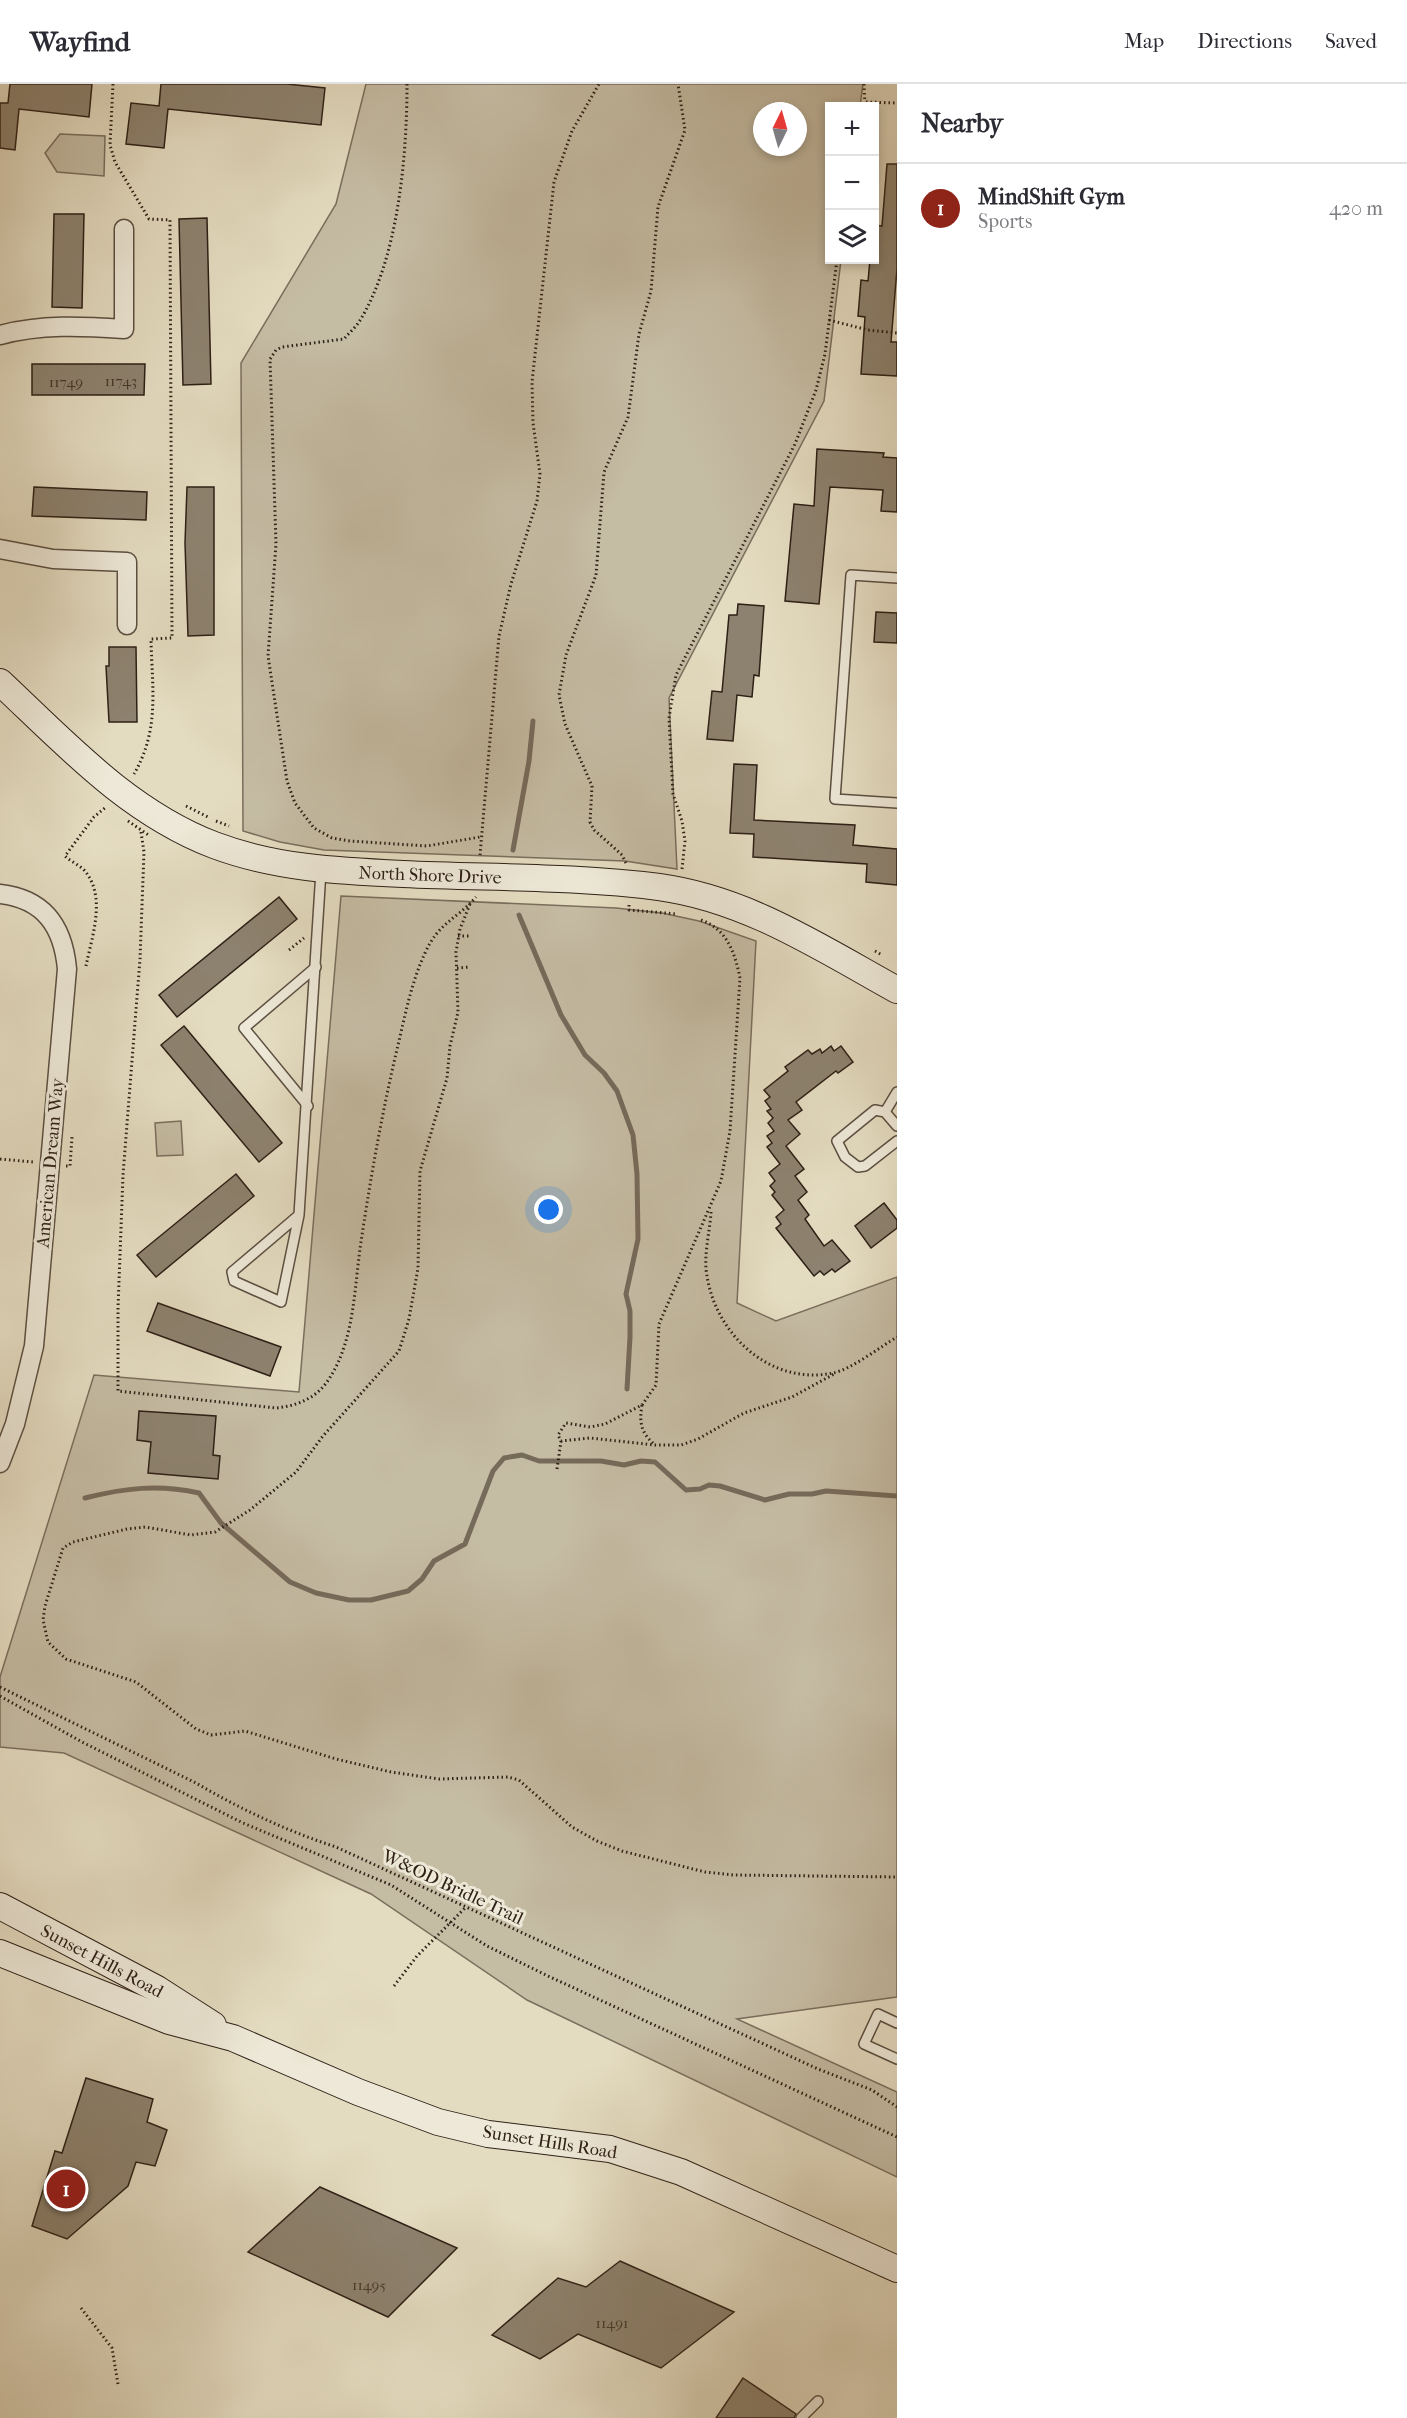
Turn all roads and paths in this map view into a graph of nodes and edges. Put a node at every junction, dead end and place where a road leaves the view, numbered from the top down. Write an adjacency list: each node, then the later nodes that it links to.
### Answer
1 (407, 84): 22 (path)
2 (599, 84): 22 (path)
3 (678, 84): 25 (path)
4 (864, 84): 5 (path)
5 (865, 102)
6 (879, 104): 7 (path)
7 (897, 104)
8 (124, 229): 12 (street)
9 (836, 264): 10 (path)
10 (829, 320): 11 (path); 27 (path)
11 (897, 333)
12 (0, 335)
13 (0, 549): 15 (street)
14 (897, 578): 19 (lane)
15 (127, 625)
16 (0, 682): 26 (main road, North Shore Drive)
17 (134, 774): 18 (path)
18 (141, 779)
19 (897, 803)
20 (182, 804): 21 (path)
21 (234, 828)
22 (480, 837): 24 (path)
23 (159, 841): 33 (path, bridge)
24 (480, 855)
25 (625, 861)
26 (322, 869): 36 (lane); 39 (main road, North Shore Drive)
27 (683, 870)
28 (0, 894): 54 (street, American Dream Way)
29 (629, 910): 30 (path)
30 (679, 914)
31 (698, 919): 45 (path)
32 (304, 930): 35 (path)
33 (459, 936): 34 (path); 38 (path)
34 (471, 936)
35 (290, 950)
36 (316, 967): 41 (lane); 41 (lane)
37 (470, 967): 38 (path)
38 (458, 968): 58 (path)
39 (897, 990)
40 (897, 1092): 42 (lane)
41 (308, 1106): 46 (lane)
42 (885, 1112): 43 (lane); 44 (lane)
43 (897, 1126)
44 (897, 1142)
45 (712, 1209): 48 (path); 49 (path)
46 (299, 1215): 46 (lane)
47 (897, 1337): 48 (path)
48 (836, 1373): 53 (path)
49 (642, 1405): 50 (path); 53 (path)
50 (590, 1428): 51 (path); 52 (path)
51 (590, 1438): 52 (path); 53 (path)
52 (561, 1441): 55 (path)
53 (655, 1445)
54 (0, 1463)
55 (557, 1469)
56 (0, 1688): 60 (path, W&OD Bridle Trail)
57 (0, 1696): 61 (path)
58 (897, 1877)
59 (0, 1906): 65 (main road, Sunset Hills Road)
60 (465, 1908): 61 (path); 67 (path, W&OD Bridle Trail)
61 (451, 1922): 63 (path); 68 (path)
62 (0, 1953): 65 (main road, Sunset Hills Road)
63 (393, 1986)
64 (897, 2023): 66 (lane)
65 (233, 2038): 69 (main road, Sunset Hills Road)
66 (897, 2059)
67 (897, 2107)
68 (897, 2137)
69 (897, 2269)
70 (81, 2308): 71 (path)
71 (118, 2384)
72 (818, 2401): 73 (lane)
73 (801, 2418)

